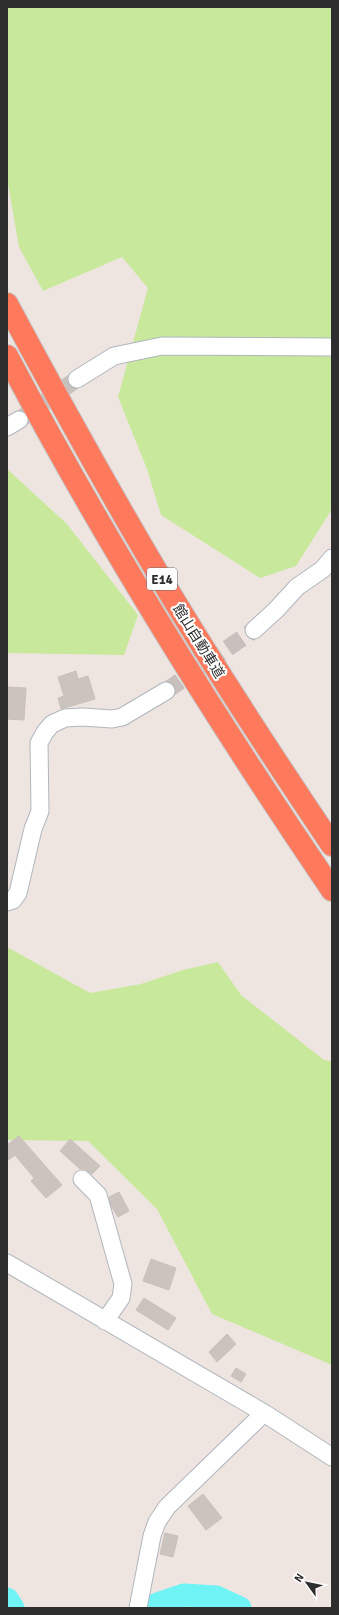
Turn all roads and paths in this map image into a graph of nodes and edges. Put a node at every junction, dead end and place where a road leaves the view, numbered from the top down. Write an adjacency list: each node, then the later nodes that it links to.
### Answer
1 (7, 304): 8 (highway, 館山自動車道 / E14)
2 (332, 347): 4 (street)
3 (7, 356): 9 (highway, 館山自動車道 / E14)
4 (76, 379)
5 (332, 558): 6 (street)
6 (254, 630)
7 (166, 691): 10 (street)
8 (332, 846)
9 (332, 890)
10 (7, 902)
11 (82, 1179): 13 (street)
12 (7, 1264): 13 (street)
13 (105, 1321): 14 (street)
14 (264, 1413): 15 (street); 16 (street)
15 (332, 1457)
16 (138, 1605)

